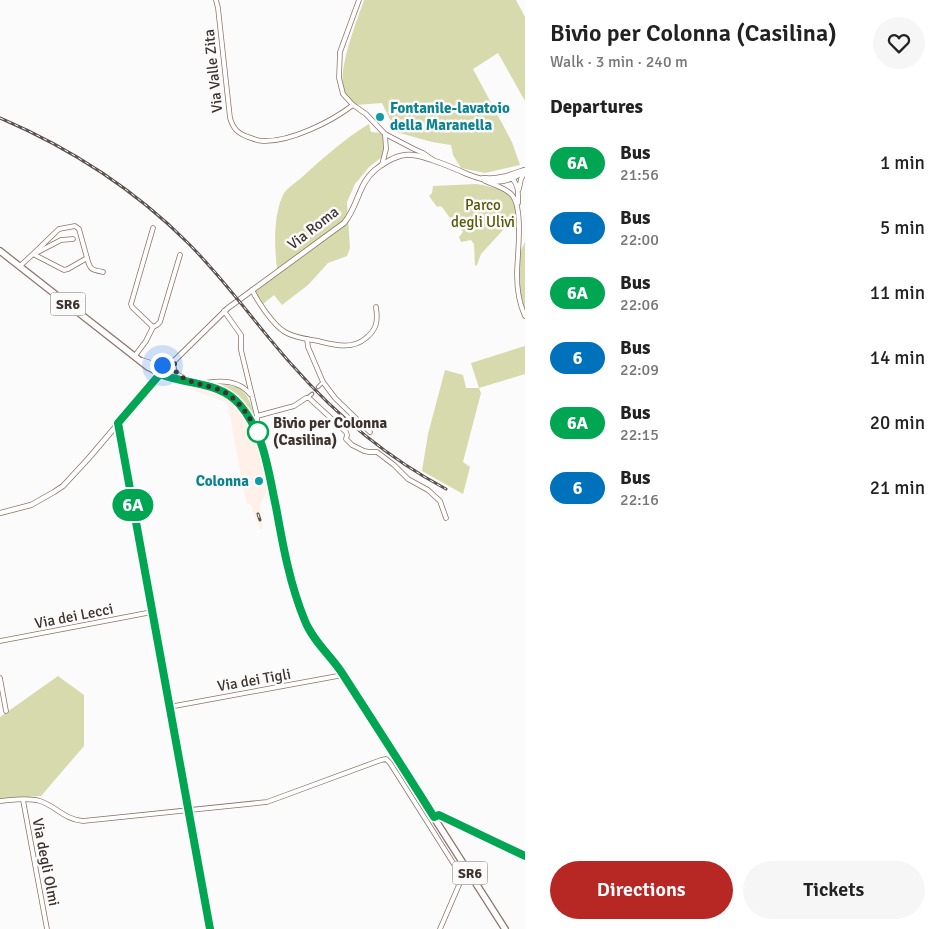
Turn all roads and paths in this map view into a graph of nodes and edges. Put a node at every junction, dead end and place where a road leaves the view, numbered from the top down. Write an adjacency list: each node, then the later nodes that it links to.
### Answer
1 (216, 0): 3 (street, Via Valle Zita)
2 (359, 0): 3 (street)
3 (353, 105): 4 (street)
4 (385, 134): 5 (street); 6 (street)
5 (435, 161): 6 (street, Via Roma); 8 (street, Via Roma)
6 (382, 166): 24 (street, Via Roma)
7 (525, 170): 9 (street); 12 (street)
8 (470, 175): 9 (street); 10 (street, Via Roma)
9 (510, 178): 10 (street, Via Roma); 11 (street); 12 (street)
10 (483, 180): 11 (street)
11 (506, 190): 13 (street)
12 (518, 191): 13 (street)
13 (518, 208): 16 (street)
14 (525, 227): 16 (street)
15 (153, 228): 28 (street)
16 (519, 229): 27 (street)
17 (73, 238): 19 (street)
18 (0, 251): 22 (main road, SR6)
19 (34, 254): 21 (street); 21 (street); 22 (street)
20 (180, 255): 28 (street)
21 (87, 258): 23 (street)
22 (20, 266): 30 (main road, SR6)
23 (102, 272)
24 (252, 290): 26 (street, Via Roma); 29 (street)
25 (376, 307): 29 (street)
26 (224, 311): 31 (street, Via Roma); 39 (street)
27 (525, 316)
28 (153, 327): 30 (street)
29 (307, 339): 35 (street)
30 (135, 357): 32 (street); 33 (main road, SR6)
31 (175, 360): 32 (street, Via Roma); 33 (street, Via Roma); 34 (street)
32 (169, 364): 33 (street, Via Roma)
33 (160, 374): 34 (main road, SR6); 42 (street)
34 (192, 382): 36 (main road, SR6)
35 (323, 382): 37 (street); 43 (street)
36 (201, 384): 39 (street); 44 (main road, SR6)
37 (318, 388)
38 (312, 394): 40 (street)
39 (252, 395): 41 (street)
40 (307, 398): 41 (street); 46 (street)
41 (257, 416): 44 (street)
42 (118, 423): 45 (street); 47 (street)
43 (370, 432)
44 (258, 433): 49 (main road, SR6)
45 (0, 513)
46 (446, 518)
47 (152, 612): 48 (street, Via dei Lecci); 51 (street)
48 (0, 641)
49 (343, 675): 51 (street, Via dei Tigli); 56 (main road, SR6)
50 (0, 678): 52 (street)
51 (169, 707): 55 (street)
52 (6, 711)
53 (22, 800): 54 (street); 55 (street); 60 (street, Via degli Olmi)
54 (0, 801)
55 (188, 811): 59 (street); 61 (street)
56 (434, 817): 57 (street); 58 (main road, SR6)
57 (525, 856)
58 (468, 871): 59 (street); 63 (main road, SR6)
59 (462, 877): 62 (street)
60 (47, 929)
61 (210, 929)
62 (440, 929)
63 (505, 929)

